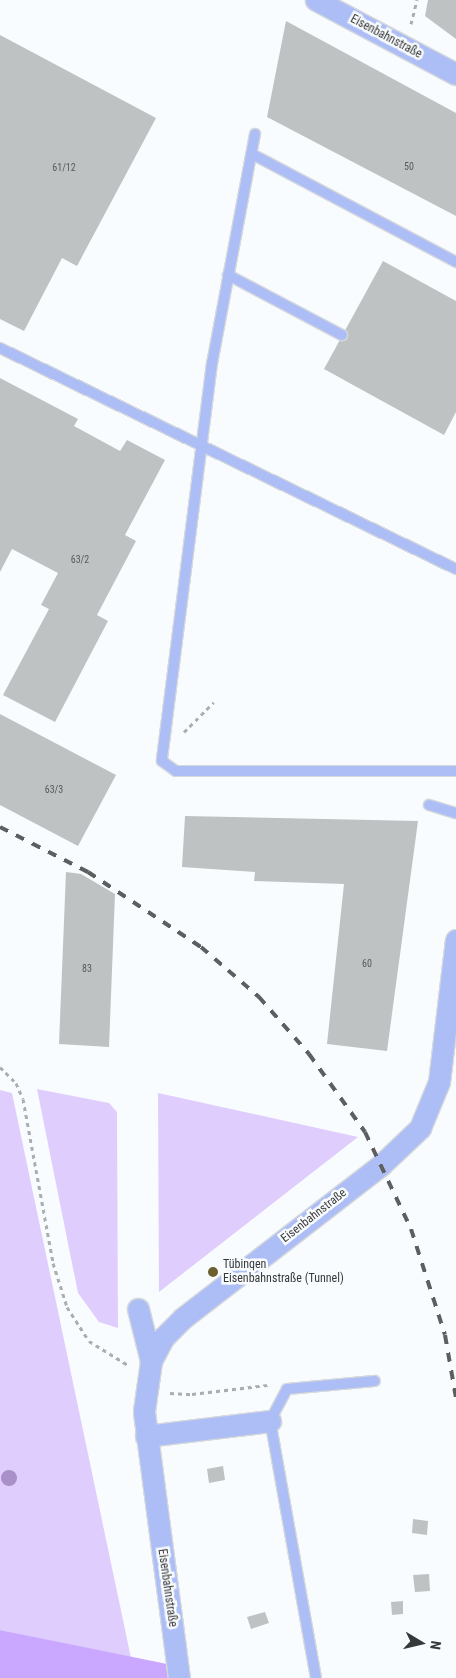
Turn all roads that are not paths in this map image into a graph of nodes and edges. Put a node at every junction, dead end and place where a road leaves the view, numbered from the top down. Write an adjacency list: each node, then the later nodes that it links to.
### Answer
1 (316, 0): 2 (street, Eisenbahnstraße)
2 (456, 74)
3 (255, 134): 4 (lane)
4 (252, 154): 5 (lane); 6 (lane)
5 (456, 262)
6 (228, 275): 7 (lane); 9 (lane)
7 (342, 335)
8 (0, 348): 9 (lane)
9 (200, 442): 10 (lane); 11 (lane)
10 (456, 569)
11 (456, 770)
12 (429, 805): 13 (lane)
13 (456, 813)
14 (456, 940): 16 (street, Eisenbahnstraße)
15 (138, 1309): 16 (street)
16 (149, 1367): 19 (street, Eisenbahnstraße)
17 (375, 1381): 18 (lane)
18 (270, 1421): 19 (street); 21 (lane)
19 (146, 1436): 20 (street, Eisenbahnstraße)
20 (179, 1678)
21 (316, 1678)

